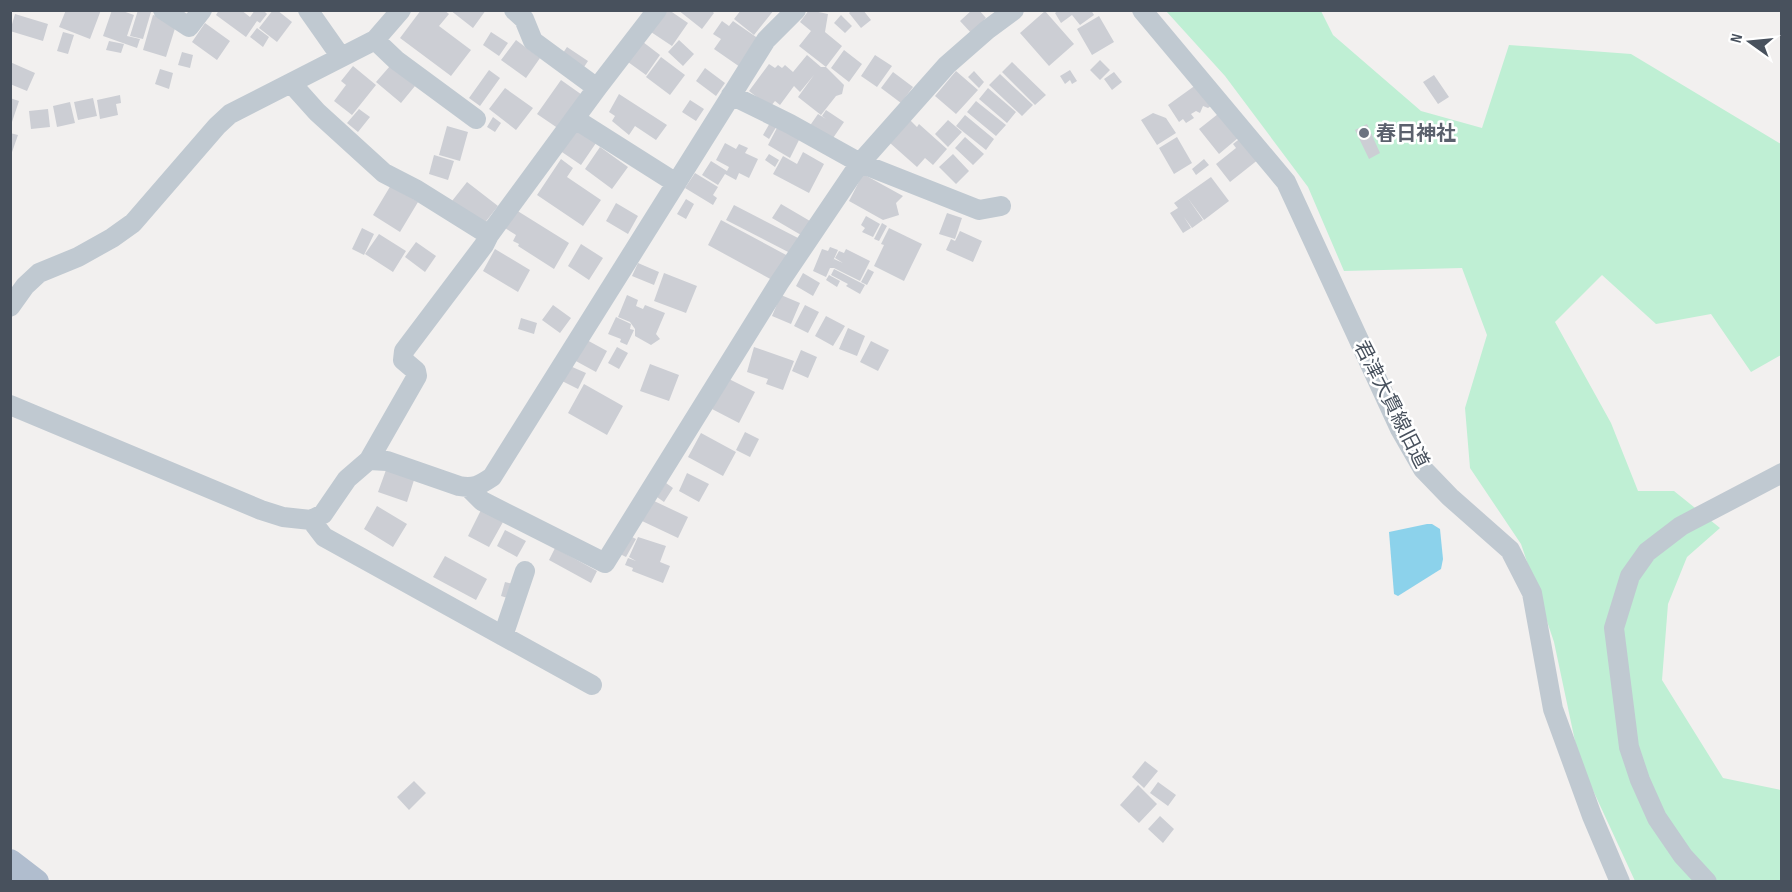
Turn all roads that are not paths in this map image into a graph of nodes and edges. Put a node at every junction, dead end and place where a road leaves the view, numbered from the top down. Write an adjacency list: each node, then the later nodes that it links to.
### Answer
1 (163, 10): 2 (street)
2 (202, 10)
3 (308, 10): 11 (street)
4 (401, 10): 10 (street)
5 (514, 10): 13 (street)
6 (657, 10): 13 (street)
7 (796, 10): 14 (street)
8 (1014, 10): 17 (street)
9 (1142, 10): 32 (street, 君津大貫線旧道)
10 (375, 40): 11 (street); 15 (street)
11 (341, 57): 12 (street)
12 (291, 83): 20 (street); 21 (street)
13 (597, 88): 16 (street)
14 (731, 95): 17 (street); 18 (street)
15 (476, 119)
16 (575, 119): 18 (street); 20 (street)
17 (860, 163): 19 (street); 25 (street)
18 (676, 183): 25 (street)
19 (1001, 206)
20 (489, 235): 23 (street)
21 (10, 307)
22 (10, 405): 26 (street)
23 (369, 460): 25 (street); 26 (street)
24 (1782, 473): 33 (street)
25 (469, 488)
26 (311, 520): 28 (street)
27 (525, 571): 28 (street)
28 (503, 636): 29 (street)
29 (592, 686)
30 (10, 862): 31 (main road)
31 (36, 882)
32 (1620, 882)
33 (1707, 882)

